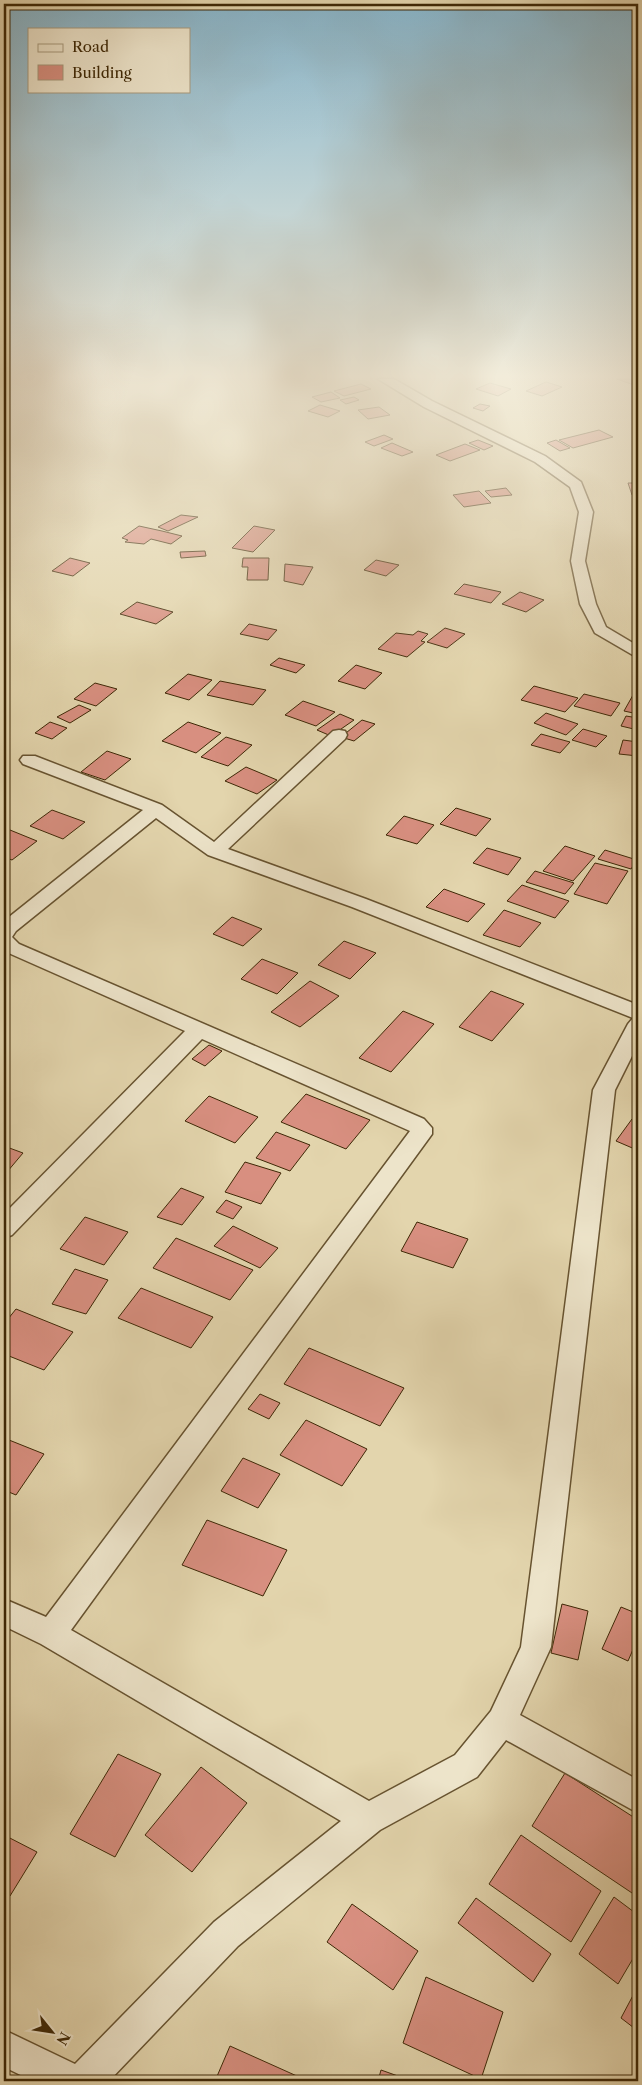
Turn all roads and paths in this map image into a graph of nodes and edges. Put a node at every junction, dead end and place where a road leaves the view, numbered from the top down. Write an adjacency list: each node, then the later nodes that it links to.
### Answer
1 (563, 476): 2 (street)
2 (638, 653)
3 (339, 736): 6 (street)
4 (29, 760): 5 (street)
5 (156, 809): 6 (street); 7 (street)
6 (216, 851): 8 (street)
7 (4, 940): 10 (street)
8 (638, 1013)
9 (638, 1024): 14 (street)
10 (198, 1030): 11 (street); 13 (street)
11 (4, 1229)
12 (4, 1612): 13 (street)
13 (51, 1634): 16 (street)
14 (502, 1721): 15 (street); 16 (street)
15 (638, 1797)
16 (369, 1819): 19 (street)
17 (4, 2048): 18 (street)
18 (71, 2081)
19 (84, 2081)

